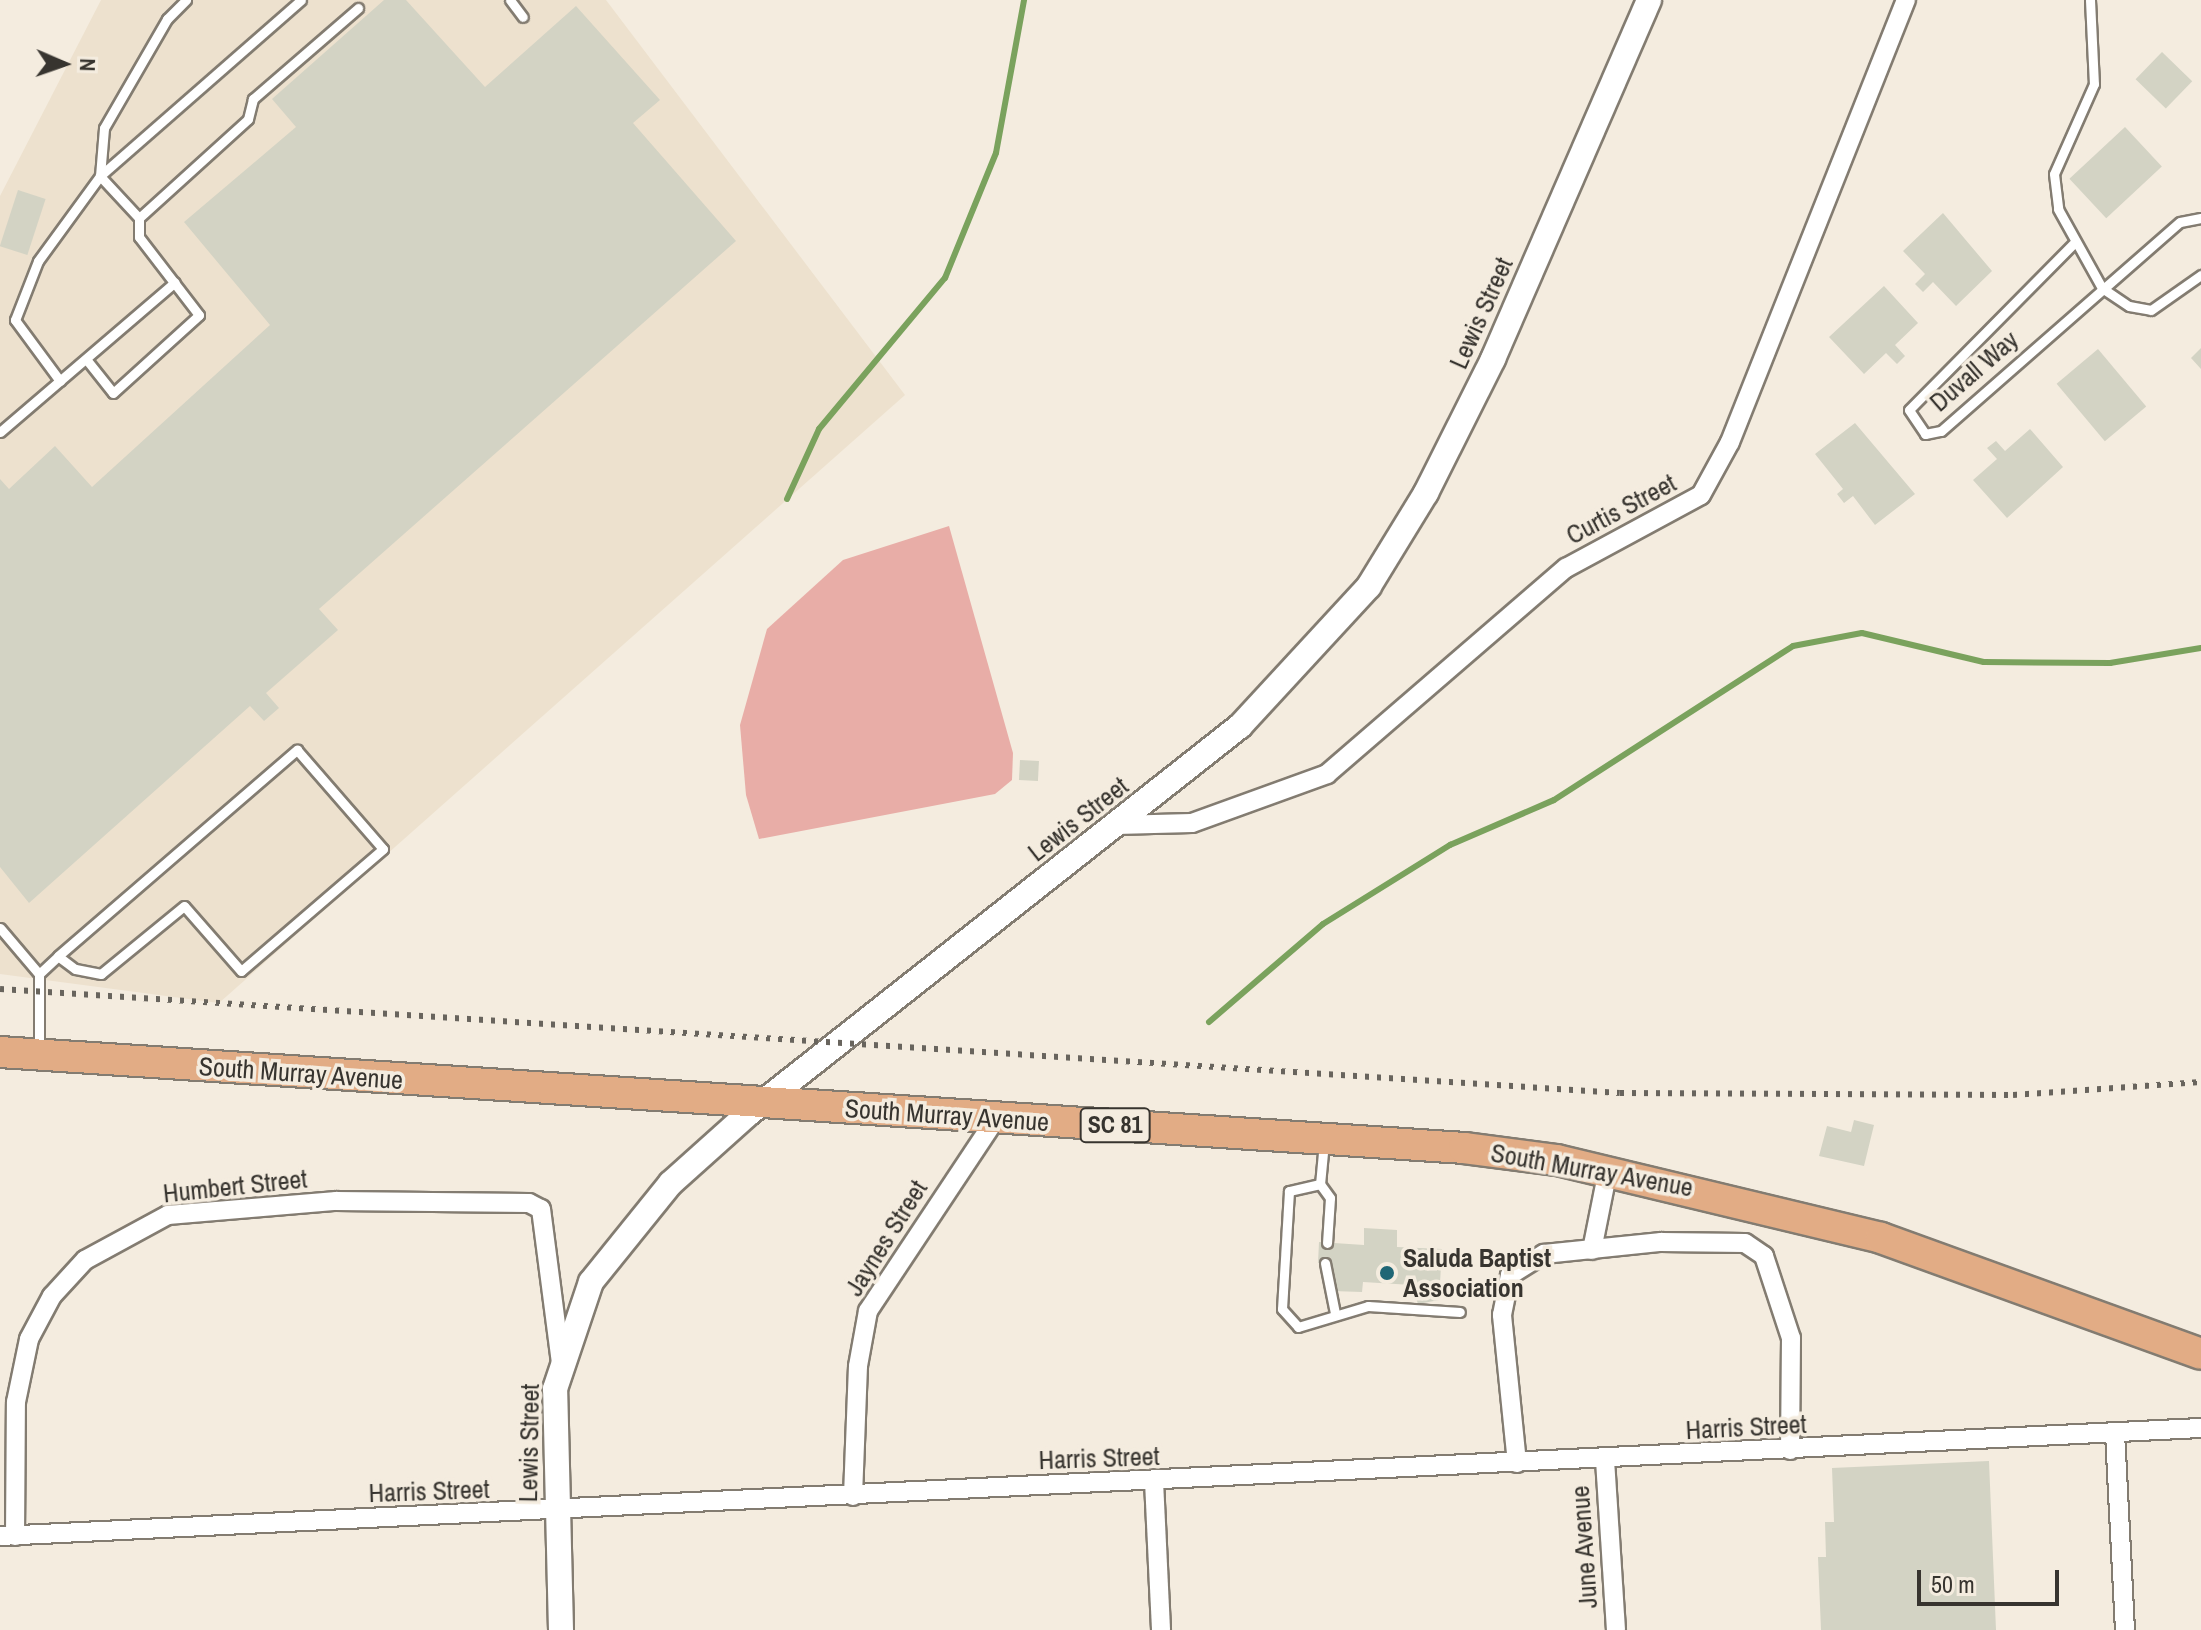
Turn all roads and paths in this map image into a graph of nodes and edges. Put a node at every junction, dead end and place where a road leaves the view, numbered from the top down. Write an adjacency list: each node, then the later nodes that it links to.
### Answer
1 (186, 0): 9 (lane)
2 (301, 0): 9 (lane)
3 (510, 0): 8 (lane)
4 (1649, 0): 19 (street, Lewis Street)
5 (1906, 0): 19 (street, Curtis Street)
6 (2090, 0): 12 (lane)
7 (358, 8): 10 (lane)
8 (523, 17)
9 (100, 176): 10 (lane); 17 (lane)
10 (139, 218): 14 (lane)
11 (2201, 218): 15 (lane, Duvall Way)
12 (2073, 244): 15 (lane); 15 (lane, Duvall Way)
13 (2201, 275): 15 (lane)
14 (175, 282): 16 (lane); 16 (lane)
15 (2102, 288)
16 (86, 359): 17 (lane)
17 (60, 381): 18 (lane)
18 (0, 432)
19 (1116, 825): 25 (street, Lewis Street)
20 (0, 928): 22 (lane)
21 (58, 956): 21 (lane); 22 (lane)
22 (39, 974): 24 (lane)
23 (0, 1052): 24 (main road, South Murray Avenue / SC 81)
24 (39, 1055): 25 (main road, South Murray Avenue / SC 81)
25 (761, 1103): 26 (main road, South Murray Avenue / SC 81); 36 (street, Lewis Street)
26 (996, 1118): 27 (main road, South Murray Avenue / SC 81); 43 (street, Jaynes Street)
27 (1324, 1139): 28 (main road, South Murray Avenue / SC 81); 29 (lane)
28 (1608, 1170): 31 (street); 35 (main road, South Murray Avenue / SC 81)
29 (1320, 1184): 30 (lane); 34 (lane)
30 (1327, 1243)
31 (1592, 1250): 39 (street); 41 (street)
32 (1325, 1263): 34 (lane)
33 (1460, 1312): 34 (lane)
34 (1335, 1313)
35 (2201, 1354)
36 (561, 1362): 44 (street, Lewis Street); 45 (street, Humbert Street)
37 (2201, 1428): 38 (street, Harris Street)
38 (2115, 1433): 39 (street, Harris Street); 49 (street)
39 (1790, 1450): 40 (street, Harris Street)
40 (1605, 1460): 41 (street, Harris Street); 48 (street, June Avenue)
41 (1517, 1463): 42 (street, Harris Street)
42 (1154, 1481): 43 (street, Harris Street); 47 (street)
43 (853, 1496): 44 (street, Harris Street)
44 (556, 1512): 45 (street, Harris Street); 46 (street, Lewis Street)
45 (7, 1536)
46 (561, 1630)
47 (1161, 1630)
48 (1616, 1630)
49 (2125, 1630)

